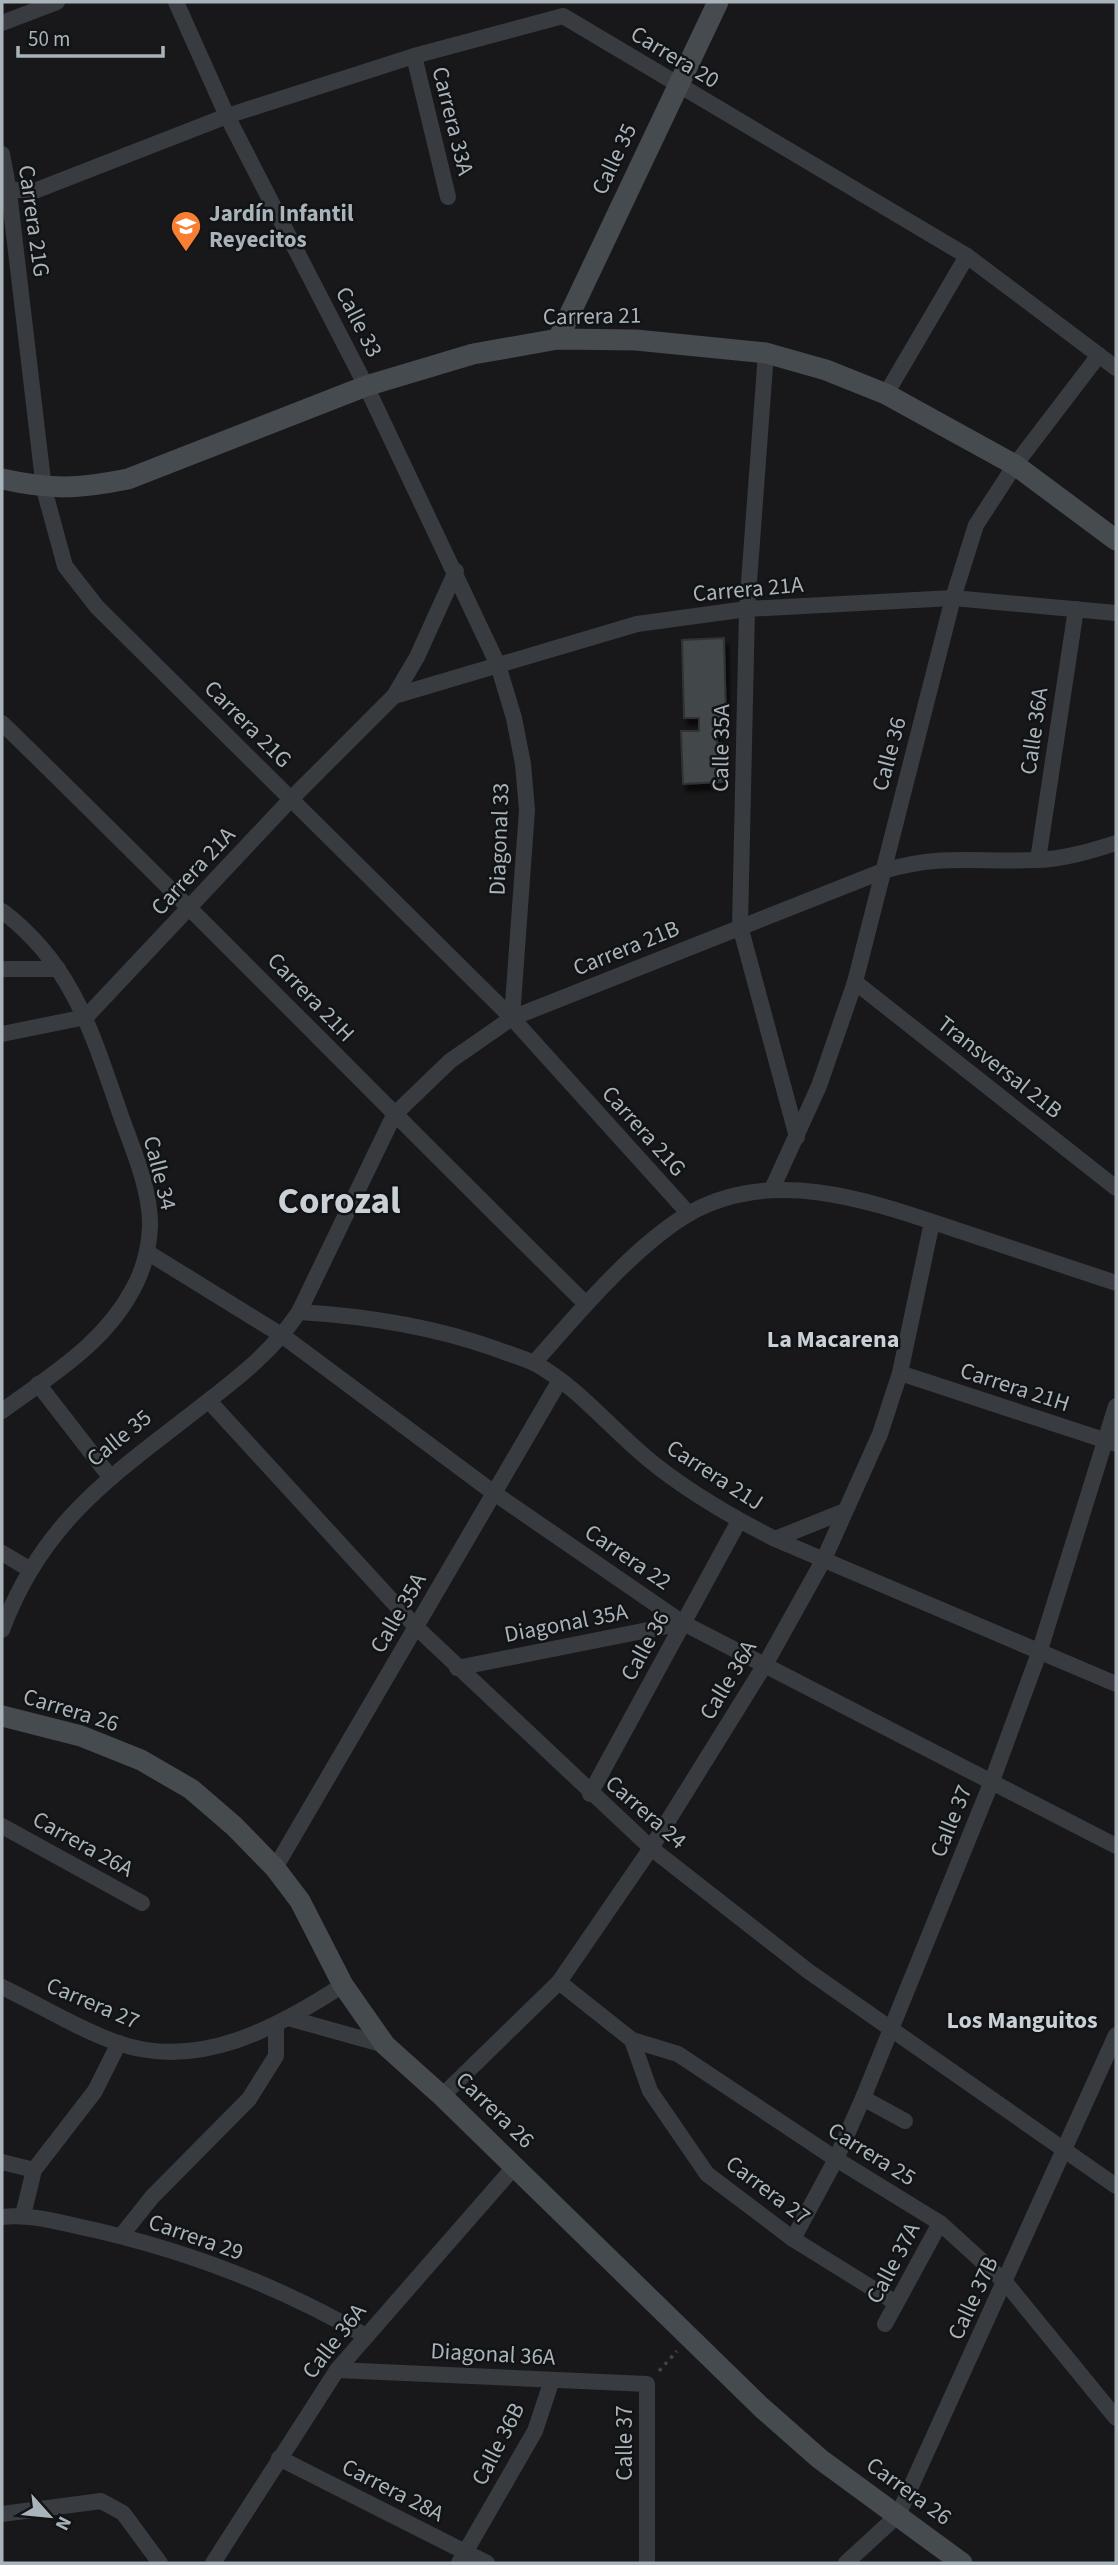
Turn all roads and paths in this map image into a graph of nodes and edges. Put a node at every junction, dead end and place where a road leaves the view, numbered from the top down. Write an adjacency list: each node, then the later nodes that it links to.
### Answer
1 (57, 2): 5 (street)
2 (176, 2): 8 (street, Calle 33)
3 (718, 2): 7 (street, Calle 35)
4 (560, 9): 6 (street, Carrera 20); 7 (street, Carrera 20)
5 (2, 23)
6 (414, 56): 8 (street, Carrera 20); 11 (street, Carrera 33A)
7 (678, 85): 12 (street, Carrera 20); 13 (street, Calle 35)
8 (227, 116): 10 (street, Carrera 20); 17 (street, Calle 33)
9 (2, 154): 10 (street, Carrera 21G)
10 (6, 191): 21 (street, Carrera 21G)
11 (448, 197)
12 (967, 257): 15 (street, Carrera 20); 18 (street)
13 (558, 339): 14 (street, Carrera 21); 17 (street, Carrera 21)
14 (766, 353): 18 (street, Carrera 21); 25 (street, Calle 35A)
15 (1099, 355): 16 (street, Carrera 20); 19 (street, Calle 36)
16 (1116, 368)
17 (366, 386): 21 (street, Carrera 21); 23 (street, Calle 33)
18 (886, 394): 19 (street, Carrera 21)
19 (1015, 465): 22 (street, Carrera 21); 24 (street, Calle 36)
20 (2, 479): 21 (street, Carrera 21)
21 (44, 489): 31 (street, Carrera 21G)
22 (1116, 540)
23 (456, 571): 28 (street, Calle 33); 29 (street, Carrera 21A)
24 (953, 598): 25 (street, Carrera 21A); 26 (street, Carrera 21A); 34 (street, Calle 36)
25 (747, 609): 28 (street, Carrera 21A); 37 (street, Calle 35A)
26 (1076, 609): 27 (street, Carrera 21A); 33 (street, Calle 36A)
27 (1116, 613)
28 (498, 665): 29 (street, Carrera 21A); 42 (street, Diagonal 33)
29 (394, 696): 31 (street, Carrera 21A)
30 (2, 723): 35 (street, Carrera 21H)
31 (291, 799): 35 (street, Carrera 21A); 42 (street, Carrera 21G)
32 (1116, 844): 33 (street, Carrera 21B)
33 (1038, 860): 34 (street, Carrera 21B)
34 (883, 871): 37 (street, Carrera 21B); 40 (street, Calle 36)
35 (191, 907): 41 (street, Carrera 21A); 44 (street, Carrera 21H)
36 (2, 911): 39 (street)
37 (740, 926): 42 (street, Carrera 21B); 45 (street, Calle 35A)
38 (2, 969): 39 (street)
39 (58, 969): 41 (street)
40 (855, 982): 45 (street, Calle 36); 46 (street, Transversal 21B)
41 (86, 1017): 43 (street); 50 (street, Calle 34)
42 (512, 1018): 44 (street, Carrera 21B); 48 (street, Carrera 21G)
43 (2, 1034)
44 (394, 1115): 52 (street, Carrera 21H); 53 (street, Carrera 21B)
45 (797, 1137): 47 (street, Calle 36)
46 (1116, 1188)
47 (772, 1189): 48 (street); 49 (street)
48 (689, 1214): 52 (street)
49 (932, 1222): 51 (street); 56 (street, Calle 36A)
50 (147, 1252): 54 (street, Carrera 22); 58 (street, Calle 34)
51 (1116, 1283)
52 (586, 1304): 55 (street)
53 (299, 1312): 54 (street, Calle 35); 55 (street, Carrera 21J)
54 (283, 1336): 59 (street, Calle 35); 64 (street, Carrera 22)
55 (534, 1363): 57 (street, Carrera 21J)
56 (900, 1373): 62 (street, Carrera 21H); 65 (street, Calle 36A)
57 (560, 1380): 64 (street, Calle 35A); 66 (street, Carrera 21J)
58 (38, 1384): 61 (street, Calle 34); 63 (street)
59 (209, 1401): 63 (street, Calle 35); 72 (street, Carrera 24)
60 (1116, 1406): 62 (street, Calle 37)
61 (2, 1411)
62 (1110, 1442): 74 (street, Calle 37)
63 (111, 1478): 70 (street, Calle 35)
64 (494, 1493): 71 (street, Carrera 22); 72 (street, Calle 35A)
65 (845, 1510): 67 (street); 69 (street, Calle 36A)
66 (739, 1521): 67 (street, Carrera 21J); 71 (street, Calle 36)
67 (775, 1539): 69 (street, Carrera 21J)
68 (2, 1553): 70 (street)
69 (824, 1559): 74 (street, Carrera 21J); 75 (street, Calle 36A)
70 (29, 1569): 73 (street, Calle 35)
71 (683, 1623): 75 (street, Carrera 22); 76 (street, Diagonal 35A); 80 (street, Calle 36)
72 (416, 1627): 76 (street, Carrera 24); 84 (street, Calle 35A)
73 (2, 1630)
74 (1039, 1653): 77 (street, Carrera 21J); 79 (street, Calle 37)
75 (765, 1663): 79 (street, Carrera 22); 83 (street, Calle 36A)
76 (457, 1668): 80 (street, Carrera 24)
77 (1116, 1684)
78 (2, 1716): 84 (street, Carrera 26)
79 (992, 1781): 82 (street, Carrera 22); 90 (street, Calle 37)
80 (590, 1794): 83 (street, Carrera 24)
81 (2, 1826): 85 (street, Carrera 26A)
82 (1116, 1846)
83 (651, 1848): 86 (street, Calle 36A); 90 (street, Carrera 24)
84 (275, 1868): 87 (street, Carrera 26)
85 (142, 1903)
86 (559, 1982): 92 (street, Carrera 25); 95 (street, Calle 36A)
87 (343, 1985): 89 (street, Carrera 27); 94 (street, Carrera 26)
88 (2, 1987): 93 (street, Carrera 27)
89 (282, 2021): 93 (street, Carrera 27); 94 (street); 107 (street)
90 (892, 2030): 96 (street, Calle 37); 98 (street, Carrera 24)
91 (1116, 2035): 98 (street, Calle 37B)
92 (632, 2040): 99 (street, Carrera 25); 108 (street, Carrera 27)
93 (119, 2043): 102 (street)
94 (385, 2045): 95 (street, Carrera 26)
95 (442, 2096): 101 (street, Carrera 26)
96 (863, 2098): 97 (street); 99 (street, Calle 37)
97 (905, 2121)
98 (1064, 2152): 103 (street, Carrera 24); 109 (street, Calle 37B)
99 (836, 2159): 106 (street, Carrera 25); 108 (street, Calle 37)
100 (2, 2162): 102 (street)
101 (515, 2166): 112 (street, Calle 36A); 113 (street, Carrera 26)
102 (34, 2170): 104 (street)
103 (1116, 2186)
104 (23, 2215): 105 (street, Carrera 29); 107 (street, Carrera 29)
105 (2, 2217)
106 (940, 2223): 109 (street, Carrera 25); 110 (street, Calle 37A)
107 (121, 2236): 112 (street, Carrera 29)
108 (793, 2239): 110 (street, Carrera 27)
109 (1006, 2282): 117 (street, Carrera 25); 120 (street, Calle 37B)
110 (896, 2303): 111 (street, Calle 37A)
111 (885, 2324)
112 (364, 2335): 114 (street, Calle 36A)
113 (688, 2339): 116 (path, Calle 37); 120 (street, Carrera 26)
114 (337, 2370): 115 (street, Diagonal 36A); 118 (street, Calle 36A)
115 (552, 2380): 116 (street, Diagonal 36A); 121 (street, Calle 36B)
116 (647, 2384): 125 (street, Calle 37)
117 (1116, 2418)
118 (279, 2458): 121 (street, Carrera 28A); 123 (street, Calle 36A)
119 (2, 2514): 122 (street)
120 (898, 2515): 126 (street, Calle 37B); 127 (street, Carrera 26)
121 (462, 2558): 124 (street, Carrera 28A)
122 (160, 2563)
123 (213, 2563)
124 (487, 2563)
125 (647, 2563)
126 (846, 2563)
127 (962, 2563)

